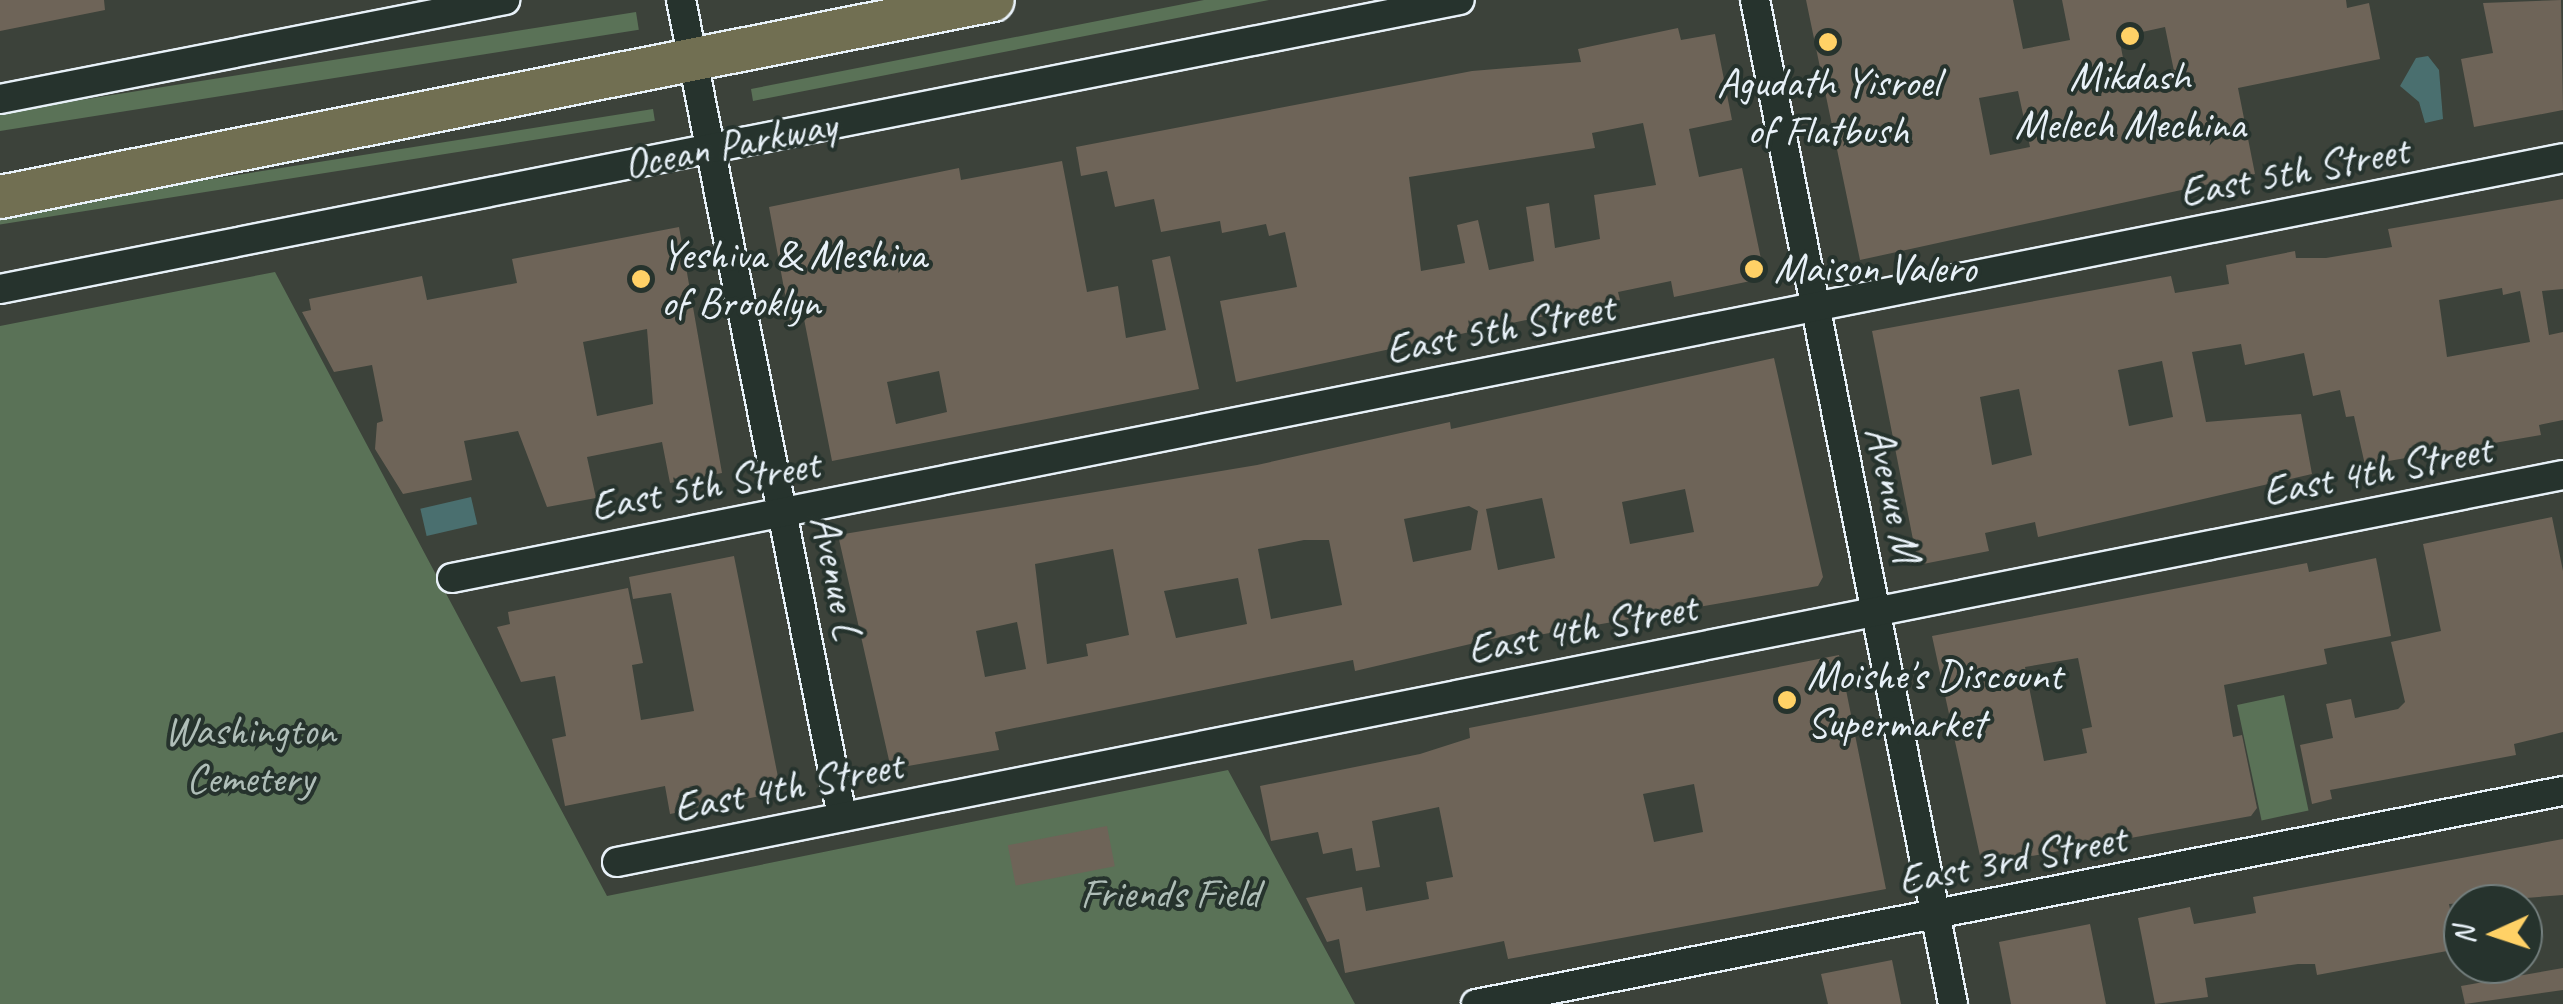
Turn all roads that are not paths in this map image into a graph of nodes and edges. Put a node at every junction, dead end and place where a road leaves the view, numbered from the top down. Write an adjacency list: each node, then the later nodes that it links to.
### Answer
1 (505, 0): 7 (street)
2 (681, 0): 6 (street, Avenue L)
3 (993, 0): 6 (main road)
4 (1460, 0): 8 (street, Ocean Parkway)
5 (1755, 0): 12 (street, Avenue M)
6 (693, 60): 8 (street, Avenue L); 10 (main road)
7 (0, 99)
8 (710, 149): 11 (street, Ocean Parkway); 14 (street, Avenue L)
9 (2563, 158): 12 (street, East 5th Street)
10 (0, 197)
11 (0, 289)
12 (1814, 309): 14 (street, East 5th Street); 16 (street, Avenue M)
13 (2563, 474): 16 (street, East 4th Street)
14 (782, 511): 15 (street, East 5th Street); 18 (street, Avenue L)
15 (452, 578)
16 (1876, 612): 18 (street, East 4th Street); 20 (street, Avenue M)
17 (2563, 792): 20 (street, East 3rd Street)
18 (842, 816): 19 (street, East 4th Street)
19 (618, 862)
20 (1936, 916): 21 (street, East 3rd Street); 22 (street, Avenue M)
21 (1476, 1004)
22 (1953, 1004)

